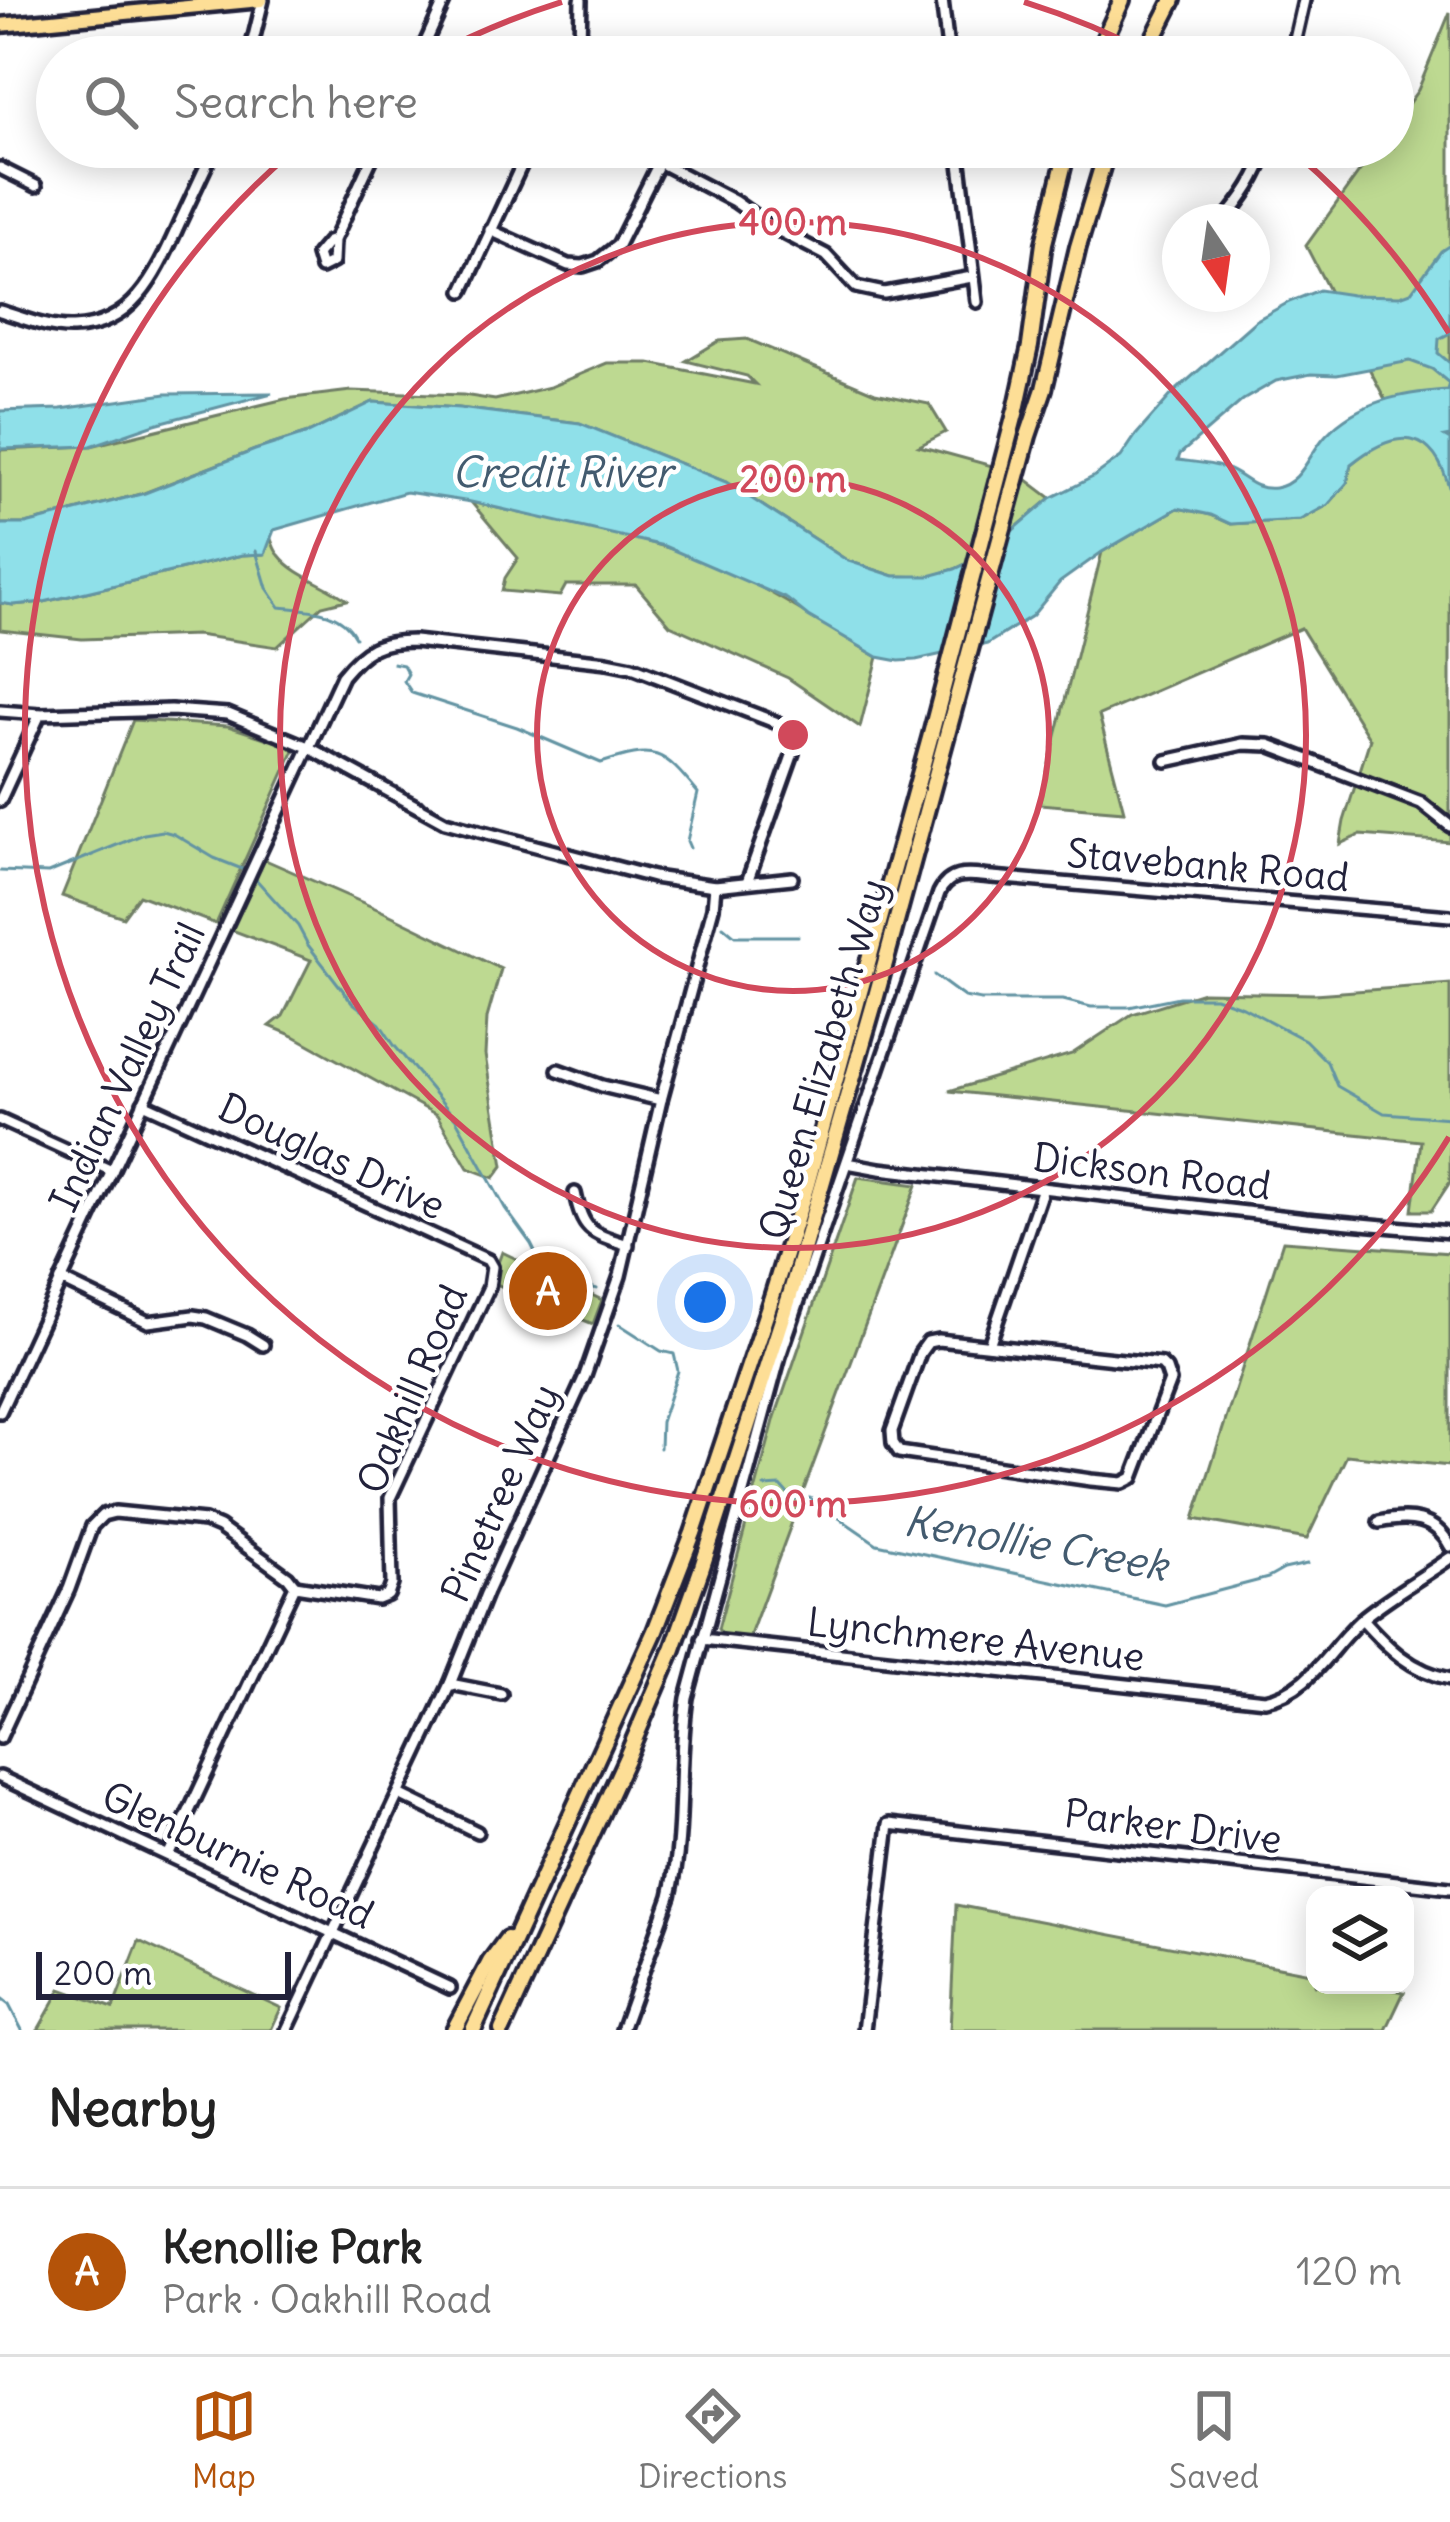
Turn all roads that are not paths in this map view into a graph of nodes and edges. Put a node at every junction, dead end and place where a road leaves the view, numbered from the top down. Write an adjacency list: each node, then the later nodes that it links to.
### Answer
1 (262, 0): 8 (main road); 9 (street)
2 (446, 0): 10 (street)
3 (581, 0): 11 (street)
4 (943, 0): 12 (street)
5 (1122, 0): 13 (highway)
6 (1172, 0): 14 (highway)
7 (1304, 0): 15 (street)
8 (0, 25)
9 (254, 36)
10 (429, 36)
11 (580, 36)
12 (947, 36)
13 (1106, 36)
14 (1154, 36)
15 (1296, 36)
16 (0, 168): 26 (street)
17 (205, 168): 33 (street)
18 (367, 168): 29 (street)
19 (520, 168): 28 (street)
20 (658, 168): 28 (street)
21 (671, 168): 30 (street)
22 (960, 168): 30 (street)
23 (1063, 168): 36 (highway, Queen Elizabeth Way)
24 (1102, 168): 36 (highway, Queen Elizabeth Way)
25 (1261, 168): 27 (street)
26 (36, 186)
27 (1238, 204)
28 (490, 230): 31 (street)
29 (334, 240)
30 (972, 277): 32 (street)
31 (463, 291)
32 (977, 302)
33 (0, 311)
34 (0, 711): 35 (street)
35 (40, 714): 37 (street); 39 (street)
36 (938, 740): 75 (highway, Queen Elizabeth Way); 81 (highway, Queen Elizabeth Way)
37 (308, 747): 42 (street, Indian Valley Trail); 43 (street); 47 (street, Indian Valley Trail)
38 (1166, 761): 40 (street)
39 (0, 801)
40 (1450, 826)
41 (792, 878): 42 (street)
42 (747, 881): 43 (street)
43 (715, 886): 46 (street, Pinetree Way)
44 (1450, 916): 49 (street, Stavebank Road)
45 (558, 1070): 46 (street)
46 (661, 1100): 54 (street, Pinetree Way)
47 (143, 1103): 50 (street, Indian Valley Trail); 55 (street, Douglas Drive)
48 (0, 1120): 50 (street)
49 (847, 1162): 51 (street, Dickson Road); 65 (street)
50 (112, 1172): 56 (street, Indian Valley Trail)
51 (1043, 1188): 53 (street, Dickson Road); 58 (street)
52 (575, 1193): 54 (street)
53 (1450, 1232)
54 (628, 1245): 67 (street, Pinetree Way)
55 (492, 1267): 63 (street, Oakhill Road)
56 (61, 1280): 57 (street); 59 (street, Indian Valley Trail)
57 (263, 1345)
58 (989, 1345): 58 (street)
59 (0, 1412)
60 (1379, 1522): 61 (street)
61 (1450, 1546)
62 (1450, 1558): 64 (street, Lynchmere Avenue)
63 (295, 1586): 69 (street); 73 (street)
64 (1362, 1619): 65 (street, Lynchmere Avenue); 66 (street)
65 (702, 1639): 82 (street)
66 (1450, 1679)
67 (450, 1684): 68 (street); 71 (street, Pinetree Way)
68 (501, 1694)
69 (0, 1738)
70 (0, 1778): 73 (street, Glenburnie Road)
71 (400, 1794): 72 (street); 76 (street, Pinetree Way)
72 (477, 1832)
73 (169, 1854): 76 (street, Glenburnie Road)
74 (1450, 1888): 83 (street, Parker Drive)
75 (524, 1915): 79 (highway); 80 (highway, Queen Elizabeth Way)
76 (332, 1931): 77 (street, Glenburnie Road); 78 (street, Pinetree Way)
77 (450, 1988)
78 (286, 2030)
79 (454, 2030)
80 (473, 2030)
81 (502, 2030)
82 (622, 2030)
83 (864, 2030)

